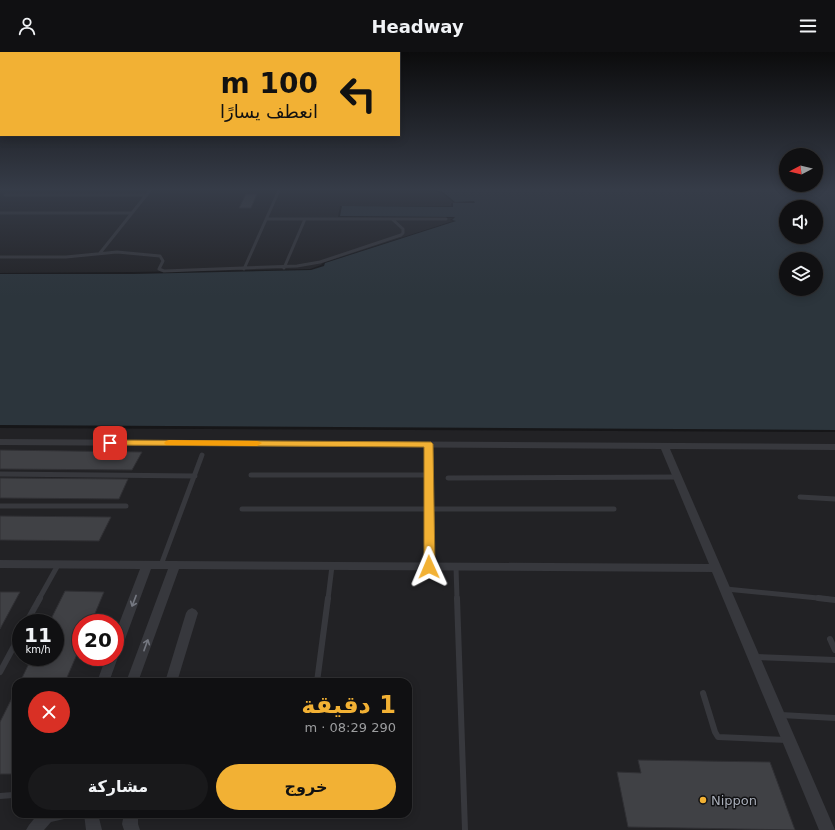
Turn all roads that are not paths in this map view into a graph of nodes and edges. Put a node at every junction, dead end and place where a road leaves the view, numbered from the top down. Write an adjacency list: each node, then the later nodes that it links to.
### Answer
1 (123, 224): 5 (lane)
2 (264, 224): 8 (lane)
3 (303, 224): 7 (lane)
4 (397, 224): 7 (lane)
5 (100, 253): 6 (lane); 8 (lane)
6 (0, 257)
7 (284, 268): 8 (lane)
8 (244, 269)
9 (0, 442): 10 (street)
10 (428, 444): 11 (street); 16 (lane)
11 (664, 446): 12 (street); 18 (street)
12 (835, 447)
13 (202, 455): 17 (lane)
14 (0, 474): 17 (lane)
15 (251, 475): 16 (lane)
16 (428, 475): 25 (lane)
17 (194, 476): 30 (lane)
18 (676, 477): 19 (lane); 35 (street)
19 (448, 478)
20 (800, 497): 21 (lane)
21 (835, 499)
22 (0, 506): 23 (lane)
23 (126, 506)
24 (242, 509): 25 (lane)
25 (428, 509): 26 (lane); 33 (lane)
26 (614, 510)
27 (0, 564): 28 (street)
28 (58, 564): 29 (street); 39 (lane)
29 (147, 565): 30 (street); 40 (street, one-way to 40)
30 (161, 565): 31 (street)
31 (175, 565): 32 (street); 49 (street, one-way to 31)
32 (332, 566): 33 (street); 51 (lane)
33 (429, 567): 34 (street)
34 (456, 567): 35 (street); 64 (lane)
35 (715, 568): 36 (street)
36 (725, 589): 37 (lane); 44 (street)
37 (835, 600)
38 (192, 613): 50 (street)
39 (31, 614)
40 (124, 626)
41 (830, 639): 43 (lane)
42 (12, 650): 47 (lane)
43 (835, 650)
44 (753, 657): 45 (lane); 53 (street)
45 (835, 660)
46 (109, 666): 48 (street)
47 (0, 672)
48 (104, 678)
49 (133, 678)
50 (172, 678)
51 (318, 678)
52 (703, 693): 55 (lane)
53 (778, 715): 54 (lane); 55 (street)
54 (835, 718)
55 (789, 740): 65 (street)
56 (12, 795): 57 (lane)
57 (0, 796)
58 (48, 818): 61 (street)
59 (92, 818): 62 (street)
60 (131, 818): 63 (street)
61 (34, 830)
62 (94, 830)
63 (132, 830)
64 (465, 830)
65 (827, 830)

